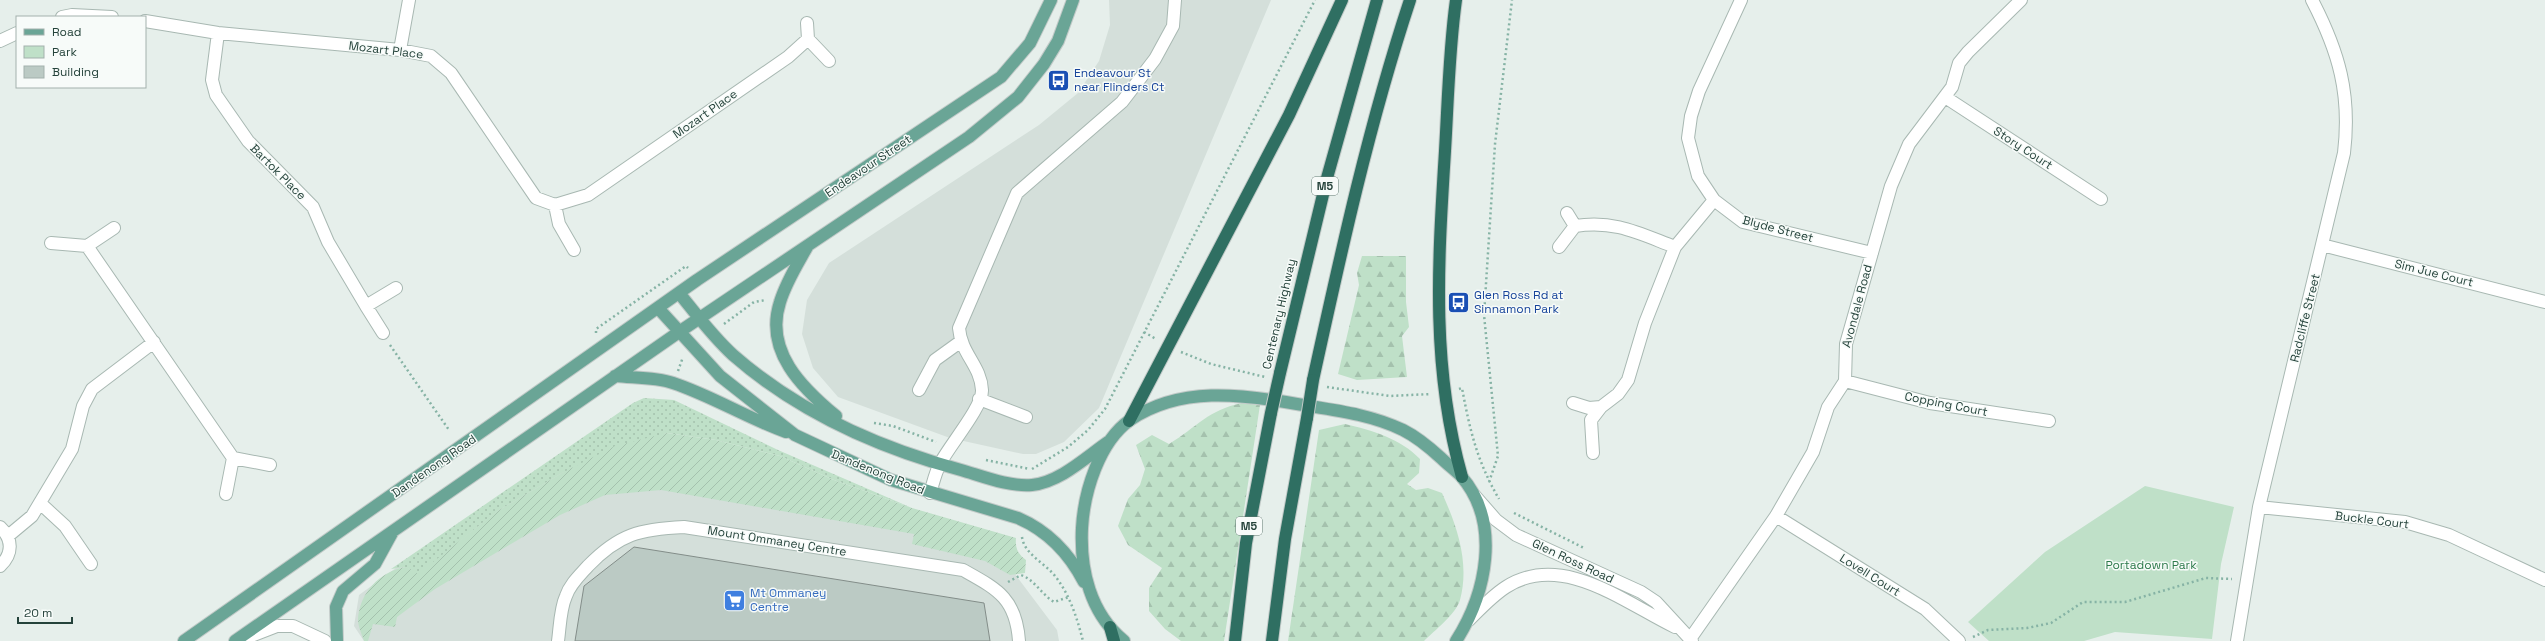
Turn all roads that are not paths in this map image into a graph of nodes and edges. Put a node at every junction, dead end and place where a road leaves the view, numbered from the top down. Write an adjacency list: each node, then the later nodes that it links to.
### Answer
1 (409, 0): 20 (street)
2 (1051, 0): 38 (main road, Endeavour Street)
3 (1073, 0): 30 (main road)
4 (1175, 0): 46 (street)
5 (1342, 0): 54 (highway)
6 (1378, 0): 89 (highway, Centenary Highway / M5, bridge)
7 (1410, 0): 90 (highway, M5, bridge)
8 (1456, 0): 63 (highway)
9 (1741, 0): 24 (street, Blyde Street)
10 (2021, 0): 22 (street, Avondale Road)
11 (2312, 0): 31 (street, Radcliffe Street)
12 (80, 16): 13 (street)
13 (104, 16)
14 (146, 22): 17 (street, Mozart Place)
15 (807, 23): 18 (street)
16 (16, 33): 19 (street)
17 (218, 33): 20 (street, Mozart Place); 40 (street, Bartok Place)
18 (808, 39): 21 (street); 25 (street, Mozart Place)
19 (0, 41)
20 (400, 50): 25 (street, Mozart Place)
21 (829, 61)
22 (1945, 98): 23 (street, Story Court); 36 (street, Avondale Road)
23 (2101, 199)
24 (1714, 200): 33 (street); 36 (street, Blyde Street)
25 (555, 205): 35 (street)
26 (1567, 214): 27 (street)
27 (1575, 226): 33 (street); 34 (street)
28 (114, 228): 32 (street)
29 (51, 243): 32 (street)
30 (809, 244): 42 (main road); 56 (main road)
31 (2322, 245): 39 (street, Sim Jue Court); 68 (street, Radcliffe Street)
32 (87, 246): 45 (street)
33 (1675, 247): 52 (street)
34 (1559, 248)
35 (574, 250)
36 (1872, 252): 48 (street, Avondale Road)
37 (396, 288): 40 (street)
38 (679, 293): 41 (main road, Endeavour Street); 42 (main road)
39 (2545, 302)
40 (366, 306): 44 (street, Bartok Place)
41 (658, 308): 43 (main road, Dandenong Road); 80 (main road, Dandenong Road)
42 (702, 316): 43 (main road); 56 (main road)
43 (679, 332): 47 (main road); 57 (main road, Dandenong Road)
44 (383, 333)
45 (154, 342): 60 (street); 67 (street)
46 (960, 342): 49 (street); 50 (street)
47 (616, 376): 57 (main road); 70 (main road)
48 (1844, 381): 55 (street, Copping Court); 69 (street, Avondale Road)
49 (919, 390)
50 (979, 399): 53 (street); 61 (street)
51 (1573, 403): 52 (street)
52 (1601, 407): 59 (street)
53 (1026, 417)
54 (1129, 421): 58 (main road); 63 (main road)
55 (2049, 421)
56 (857, 433): 61 (main road)
57 (795, 435): 65 (main road, Dandenong Road)
58 (1108, 442): 61 (main road); 75 (main road)
59 (1592, 453)
60 (233, 458): 62 (street); 66 (street)
61 (940, 464): 65 (street)
62 (270, 465)
63 (1462, 477): 64 (main road)
64 (1470, 490): 76 (main road); 78 (street, Glen Ross Road)
65 (930, 493): 75 (main road, Dandenong Road)
66 (226, 494)
67 (40, 503): 71 (street); 72 (street)
68 (2259, 507): 74 (street, Buckle Court); 93 (street, Radcliffe Street)
69 (1776, 516): 79 (street, Avondale Road); 92 (street, Lovell Court)
70 (394, 530): 81 (main road); 84 (main road)
71 (4, 532): 73 (street)
72 (91, 564)
73 (0, 566)
74 (2545, 580)
75 (1086, 586): 77 (main road, Dandenong Road)
76 (1470, 620): 78 (street, Glen Ross Road); 91 (main road)
77 (1110, 627): 87 (highway); 88 (main road, Dandenong Road)
78 (1678, 629): 79 (street, Glen Ross Road)
79 (1691, 640)
80 (184, 641)
81 (235, 641)
82 (238, 641): 83 (street)
83 (325, 641)
84 (337, 641)
85 (558, 641): 86 (street, Mount Ommaney Centre)
86 (1019, 641)
87 (1114, 641)
88 (1124, 641)
89 (1235, 641)
90 (1272, 641)
91 (1456, 641)
92 (1959, 641)
93 (2237, 641)

